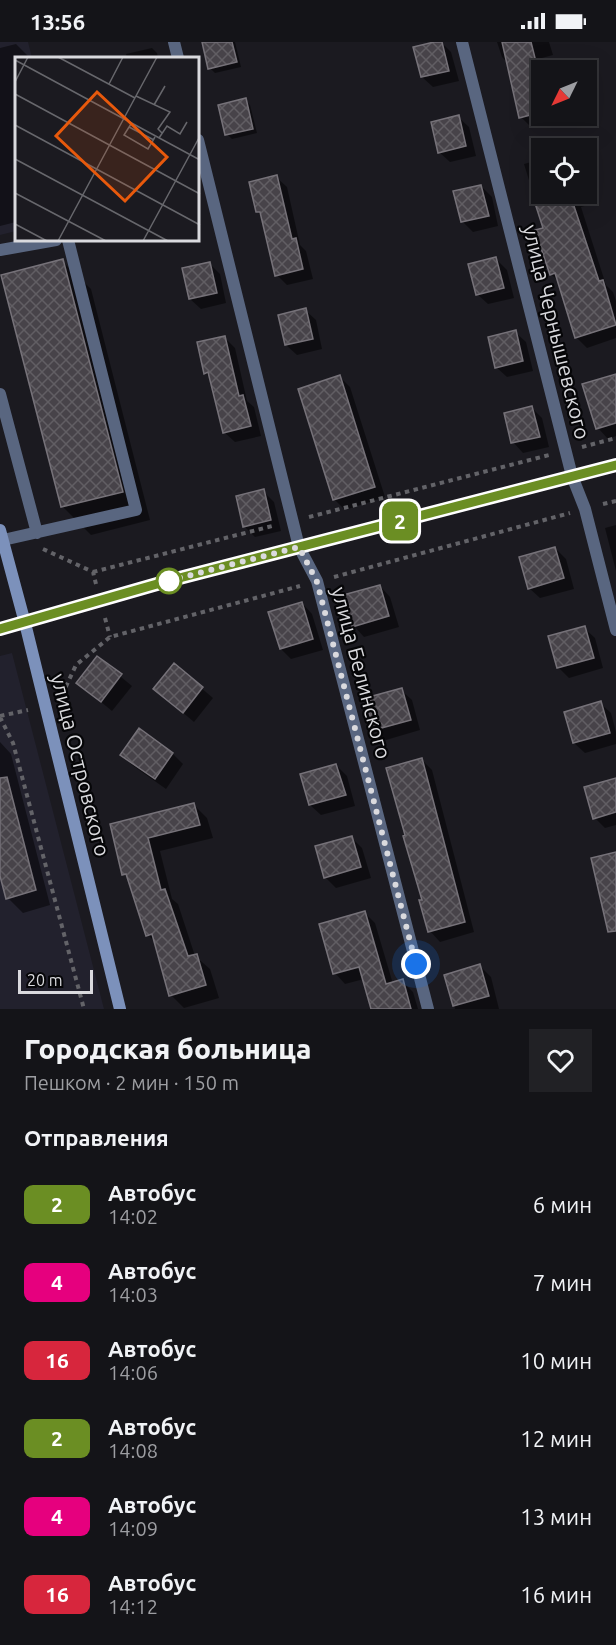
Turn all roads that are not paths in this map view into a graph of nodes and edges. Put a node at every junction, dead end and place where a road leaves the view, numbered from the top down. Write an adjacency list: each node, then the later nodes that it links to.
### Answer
1 (174, 42): 3 (street)
2 (462, 42): 10 (street, улица Чернышевского)
3 (178, 57)
4 (200, 148): 13 (street, улица Белинского)
5 (45, 242): 7 (street)
6 (69, 242): 11 (street)
7 (0, 250)
8 (0, 394): 11 (street)
9 (616, 465): 10 (street)
10 (572, 476): 13 (street); 16 (street, улица Чернышевского)
11 (37, 533): 12 (street)
12 (1, 535): 14 (street, улица Островского)
13 (299, 547): 14 (street); 18 (street, улица Белинского)
14 (25, 623): 15 (street); 17 (street, улица Островского)
15 (0, 630)
16 (616, 630)
17 (120, 1009)
18 (428, 1009)

